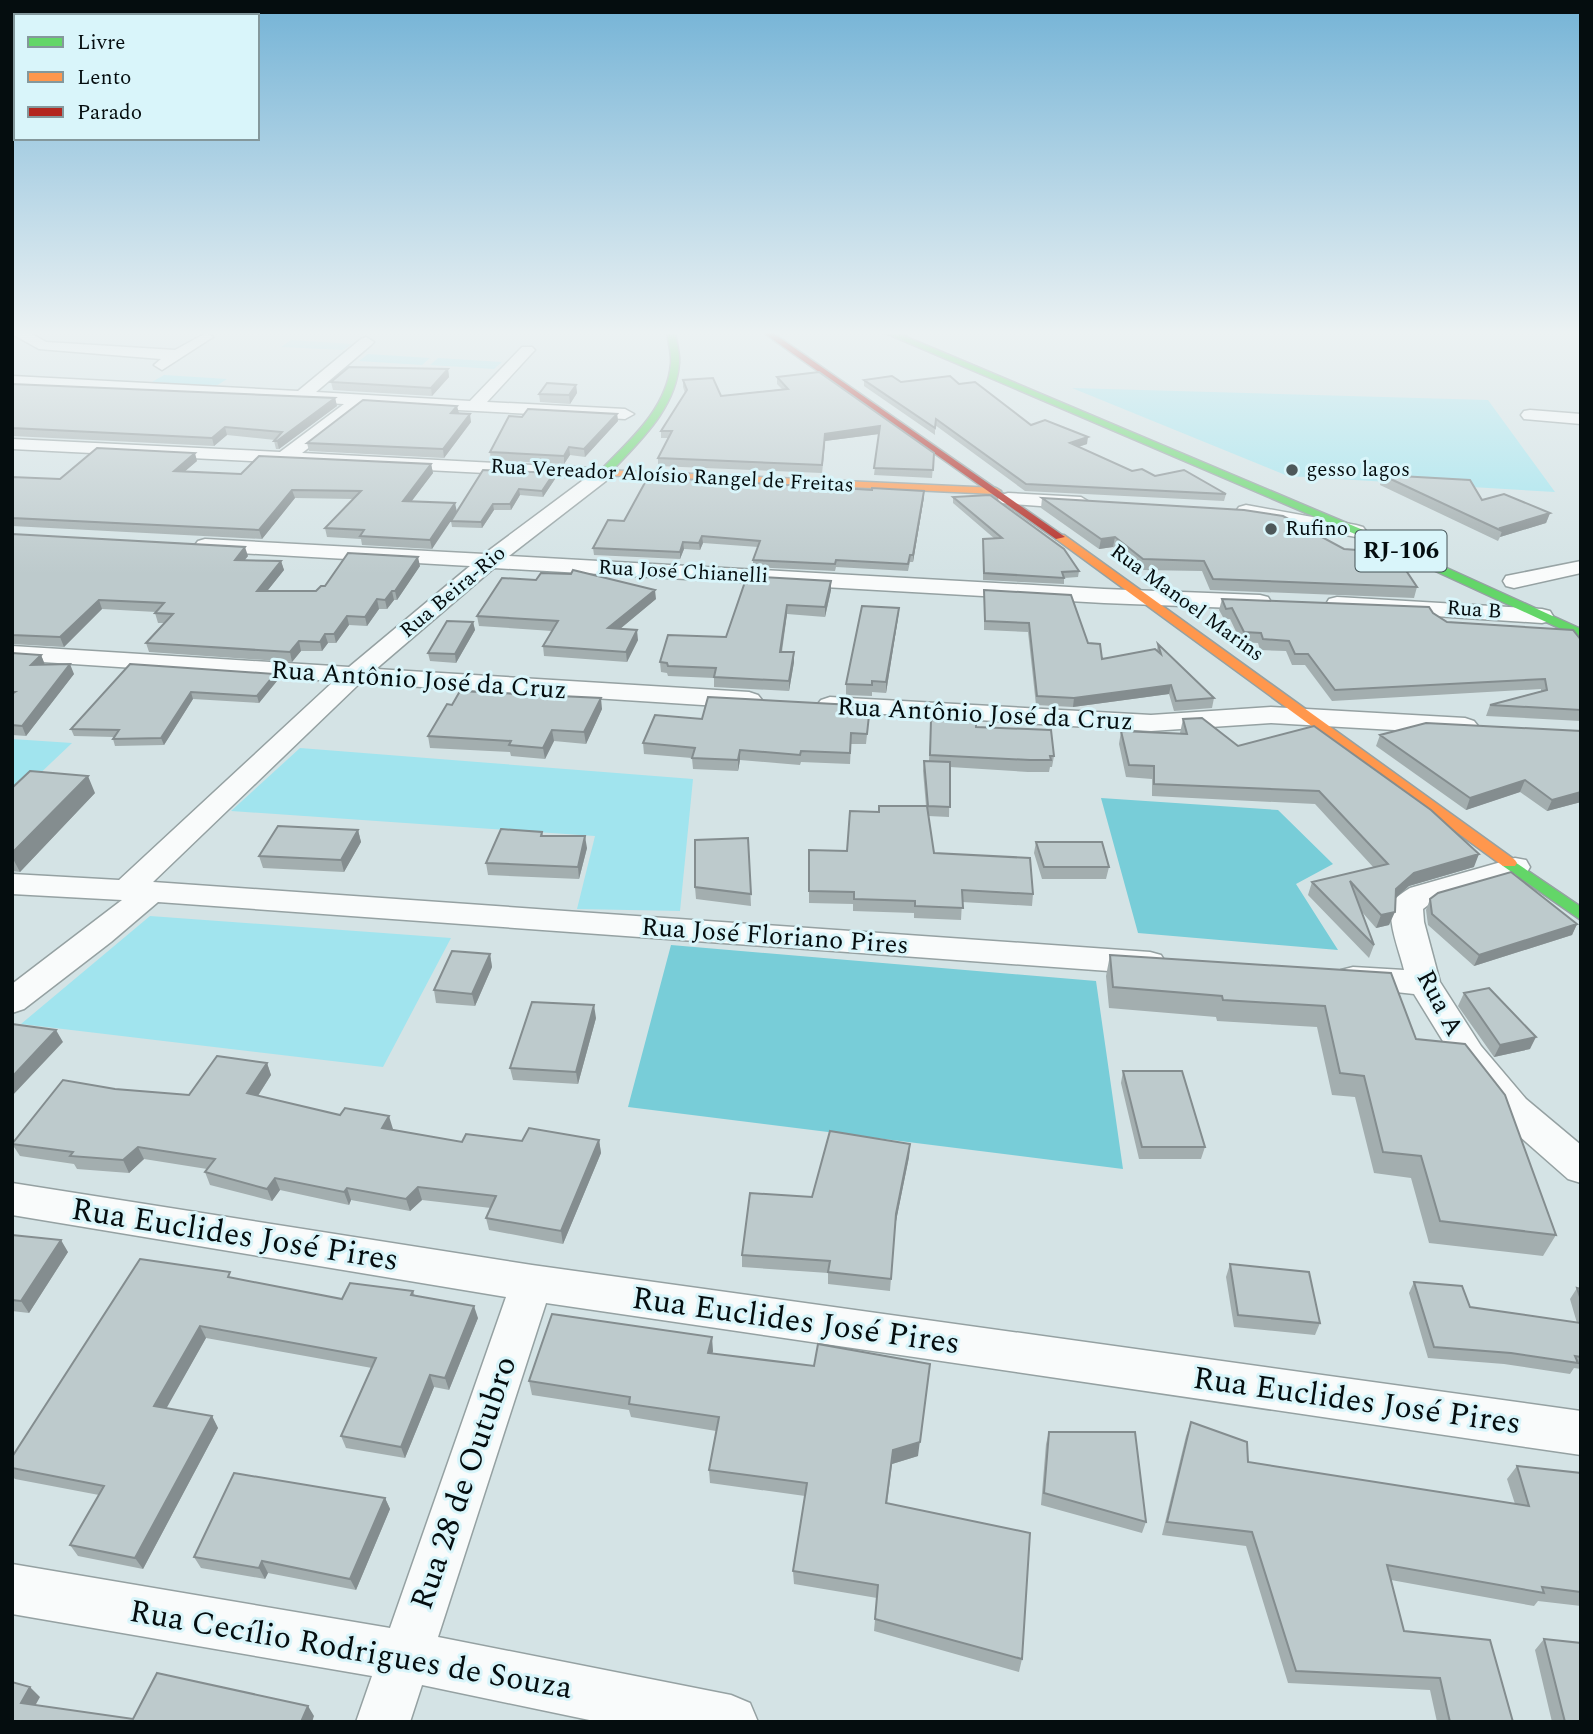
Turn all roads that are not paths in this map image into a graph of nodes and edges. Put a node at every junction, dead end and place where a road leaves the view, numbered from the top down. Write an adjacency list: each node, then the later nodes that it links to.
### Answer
1 (345, 412): 11 (street)
2 (586, 412): 7 (street)
3 (659, 412): 12 (main road, Rua Beira-Rio)
4 (882, 412): 14 (main road, Rua Manoel Marins)
5 (1076, 412): 13 (main road, RJ-106)
6 (1106, 412): 18 (main road, RJ-106)
7 (625, 414)
8 (1531, 415): 9 (street)
9 (1581, 419)
10 (12, 444): 11 (street, Rua Vereador Aloísio Rangel de Freitas)
11 (285, 457): 12 (street, Rua Vereador Aloísio Rangel de Freitas)
12 (604, 473): 14 (main road, Rua Vereador Aloísio Rangel de Freitas); 19 (street, Rua Beira-Rio)
13 (1254, 487): 16 (main road, RJ-106); 16 (street)
14 (1002, 495): 15 (street); 24 (main road, Rua Manoel Marins)
15 (1102, 504)
16 (1359, 532): 21 (main road, RJ-106)
17 (180, 544): 19 (street, Rua José Chianelli)
18 (1425, 544)
19 (489, 561): 24 (street, Rua José Chianelli); 31 (street, Rua Beira-Rio)
20 (1581, 567): 22 (street)
21 (1453, 574): 27 (street, Rua B); 28 (main road, RJ-106)
22 (1506, 578): 23 (main road)
23 (1536, 592)
24 (1144, 598): 25 (street, Rua José Chianelli); 34 (main road, Rua Manoel Marins)
25 (1275, 602)
26 (1315, 603): 27 (street)
27 (1396, 606): 28 (street, Rua B)
28 (1542, 616): 29 (main road, RJ-106)
29 (1581, 634)
30 (12, 653): 31 (street, Rua Antônio José da Cruz)
31 (353, 676): 32 (street, Rua Antônio José da Cruz); 38 (street, Rua Beira-Rio)
32 (776, 701)
33 (804, 703): 34 (street, Rua Antônio José da Cruz)
34 (1311, 717): 35 (street, Rua Antônio José da Cruz); 36 (main road, Rua Manoel Marins)
35 (1487, 727)
36 (1515, 867): 39 (main road, Rua Manoel Marins); 42 (street, Rua A)
37 (12, 884): 38 (street, Rua José Floriano Pires)
38 (139, 891): 40 (street, Rua José Floriano Pires); 43 (street, Rua Beira-Rio)
39 (1581, 915)
40 (1175, 965)
41 (1327, 976): 42 (street)
42 (1424, 983): 44 (street, Rua A)
43 (12, 1001)
44 (1581, 1168)
45 (12, 1199): 46 (street, Rua Euclides José Pires)
46 (532, 1283): 47 (street, Rua Euclides José Pires); 49 (street, Rua 28 de Outubro)
47 (1581, 1433)
48 (12, 1589): 49 (street, Rua Cecílio Rodrigues de Souza)
49 (405, 1656): 50 (street, Rua 28 de Outubro); 51 (street, Rua Cecílio Rodrigues de Souza)
50 (383, 1722)
51 (731, 1722)

